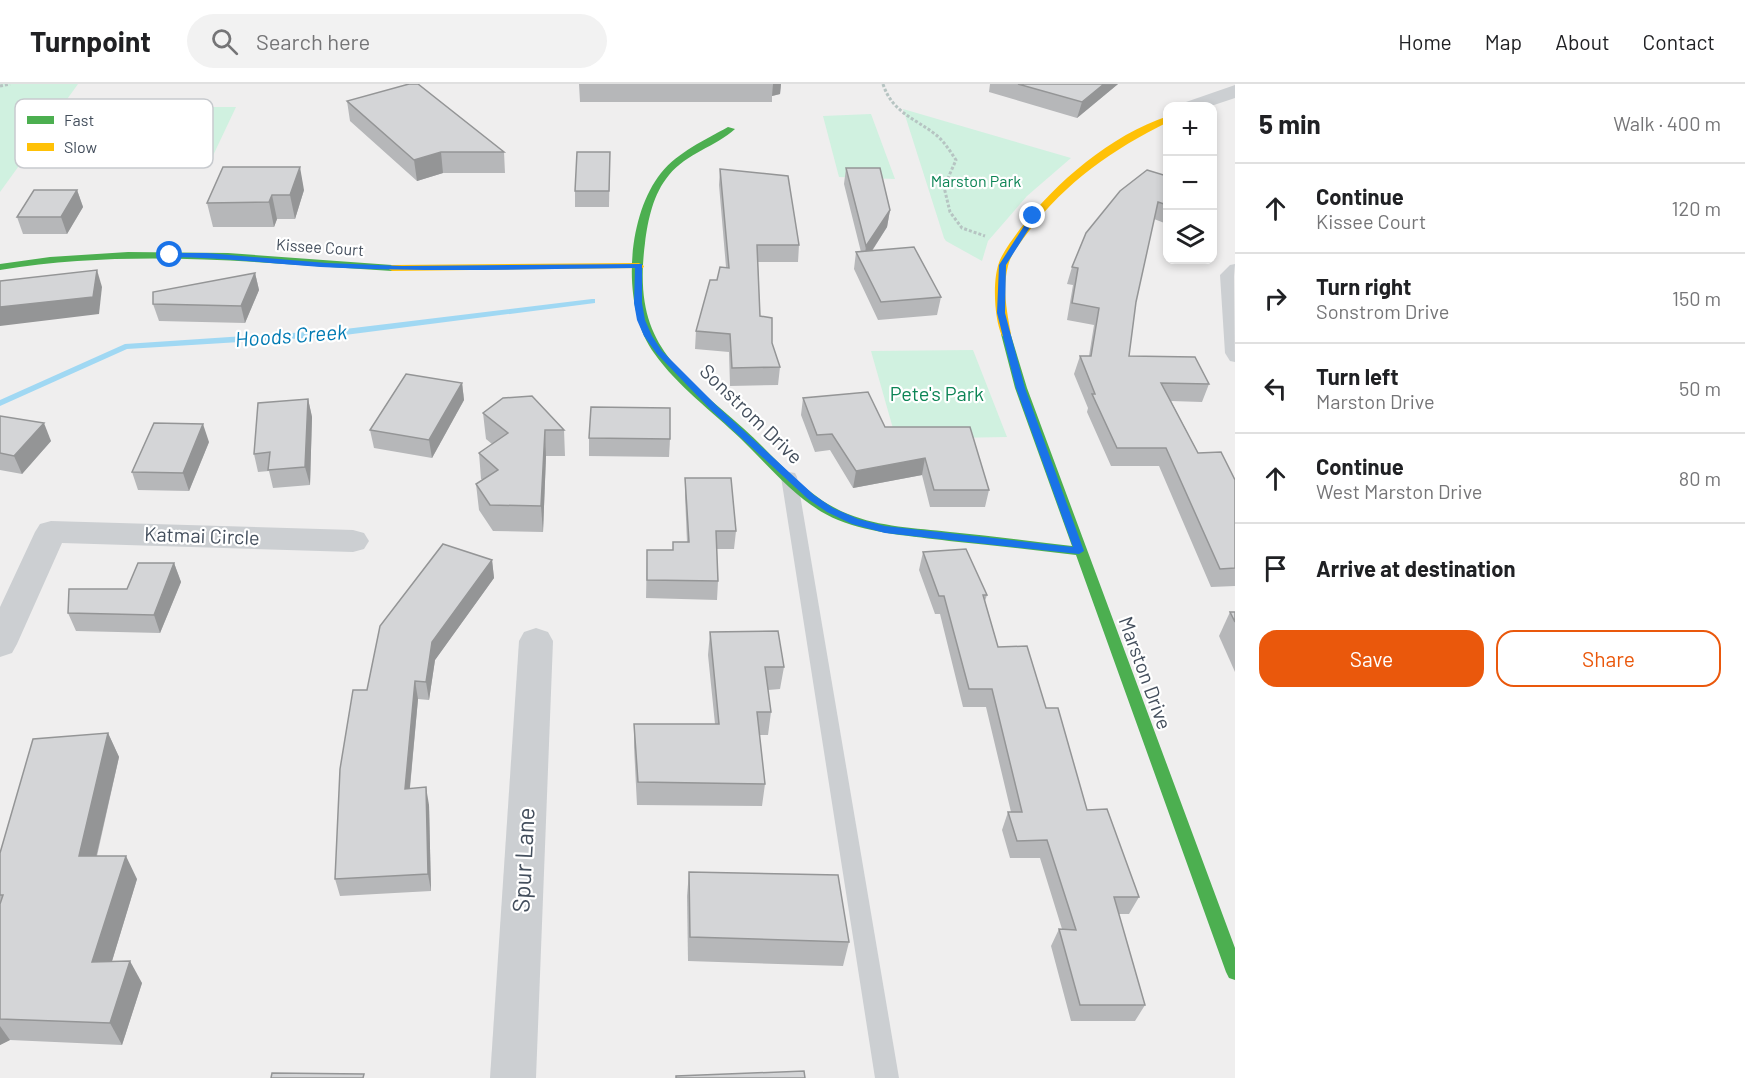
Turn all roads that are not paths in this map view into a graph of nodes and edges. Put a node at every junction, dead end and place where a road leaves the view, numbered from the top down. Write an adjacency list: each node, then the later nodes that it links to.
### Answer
1 (1235, 91): 2 (street)
2 (1204, 102)
3 (1163, 120): 11 (street, Marston Drive)
4 (731, 129): 5 (street, Sonstrom Drive)
5 (639, 266): 6 (street, Kissee Court); 9 (street, Sonstrom Drive)
6 (0, 267)
7 (1235, 268): 8 (lane)
8 (1235, 358)
9 (789, 477): 11 (street, Sonstrom Drive); 16 (lane)
10 (353, 541): 13 (street, Katmai Circle)
11 (1079, 551): 14 (street, Marston Drive)
12 (536, 641): 15 (street, Spur Lane)
13 (0, 644)
14 (1235, 972)
15 (513, 1078)
16 (887, 1078)

